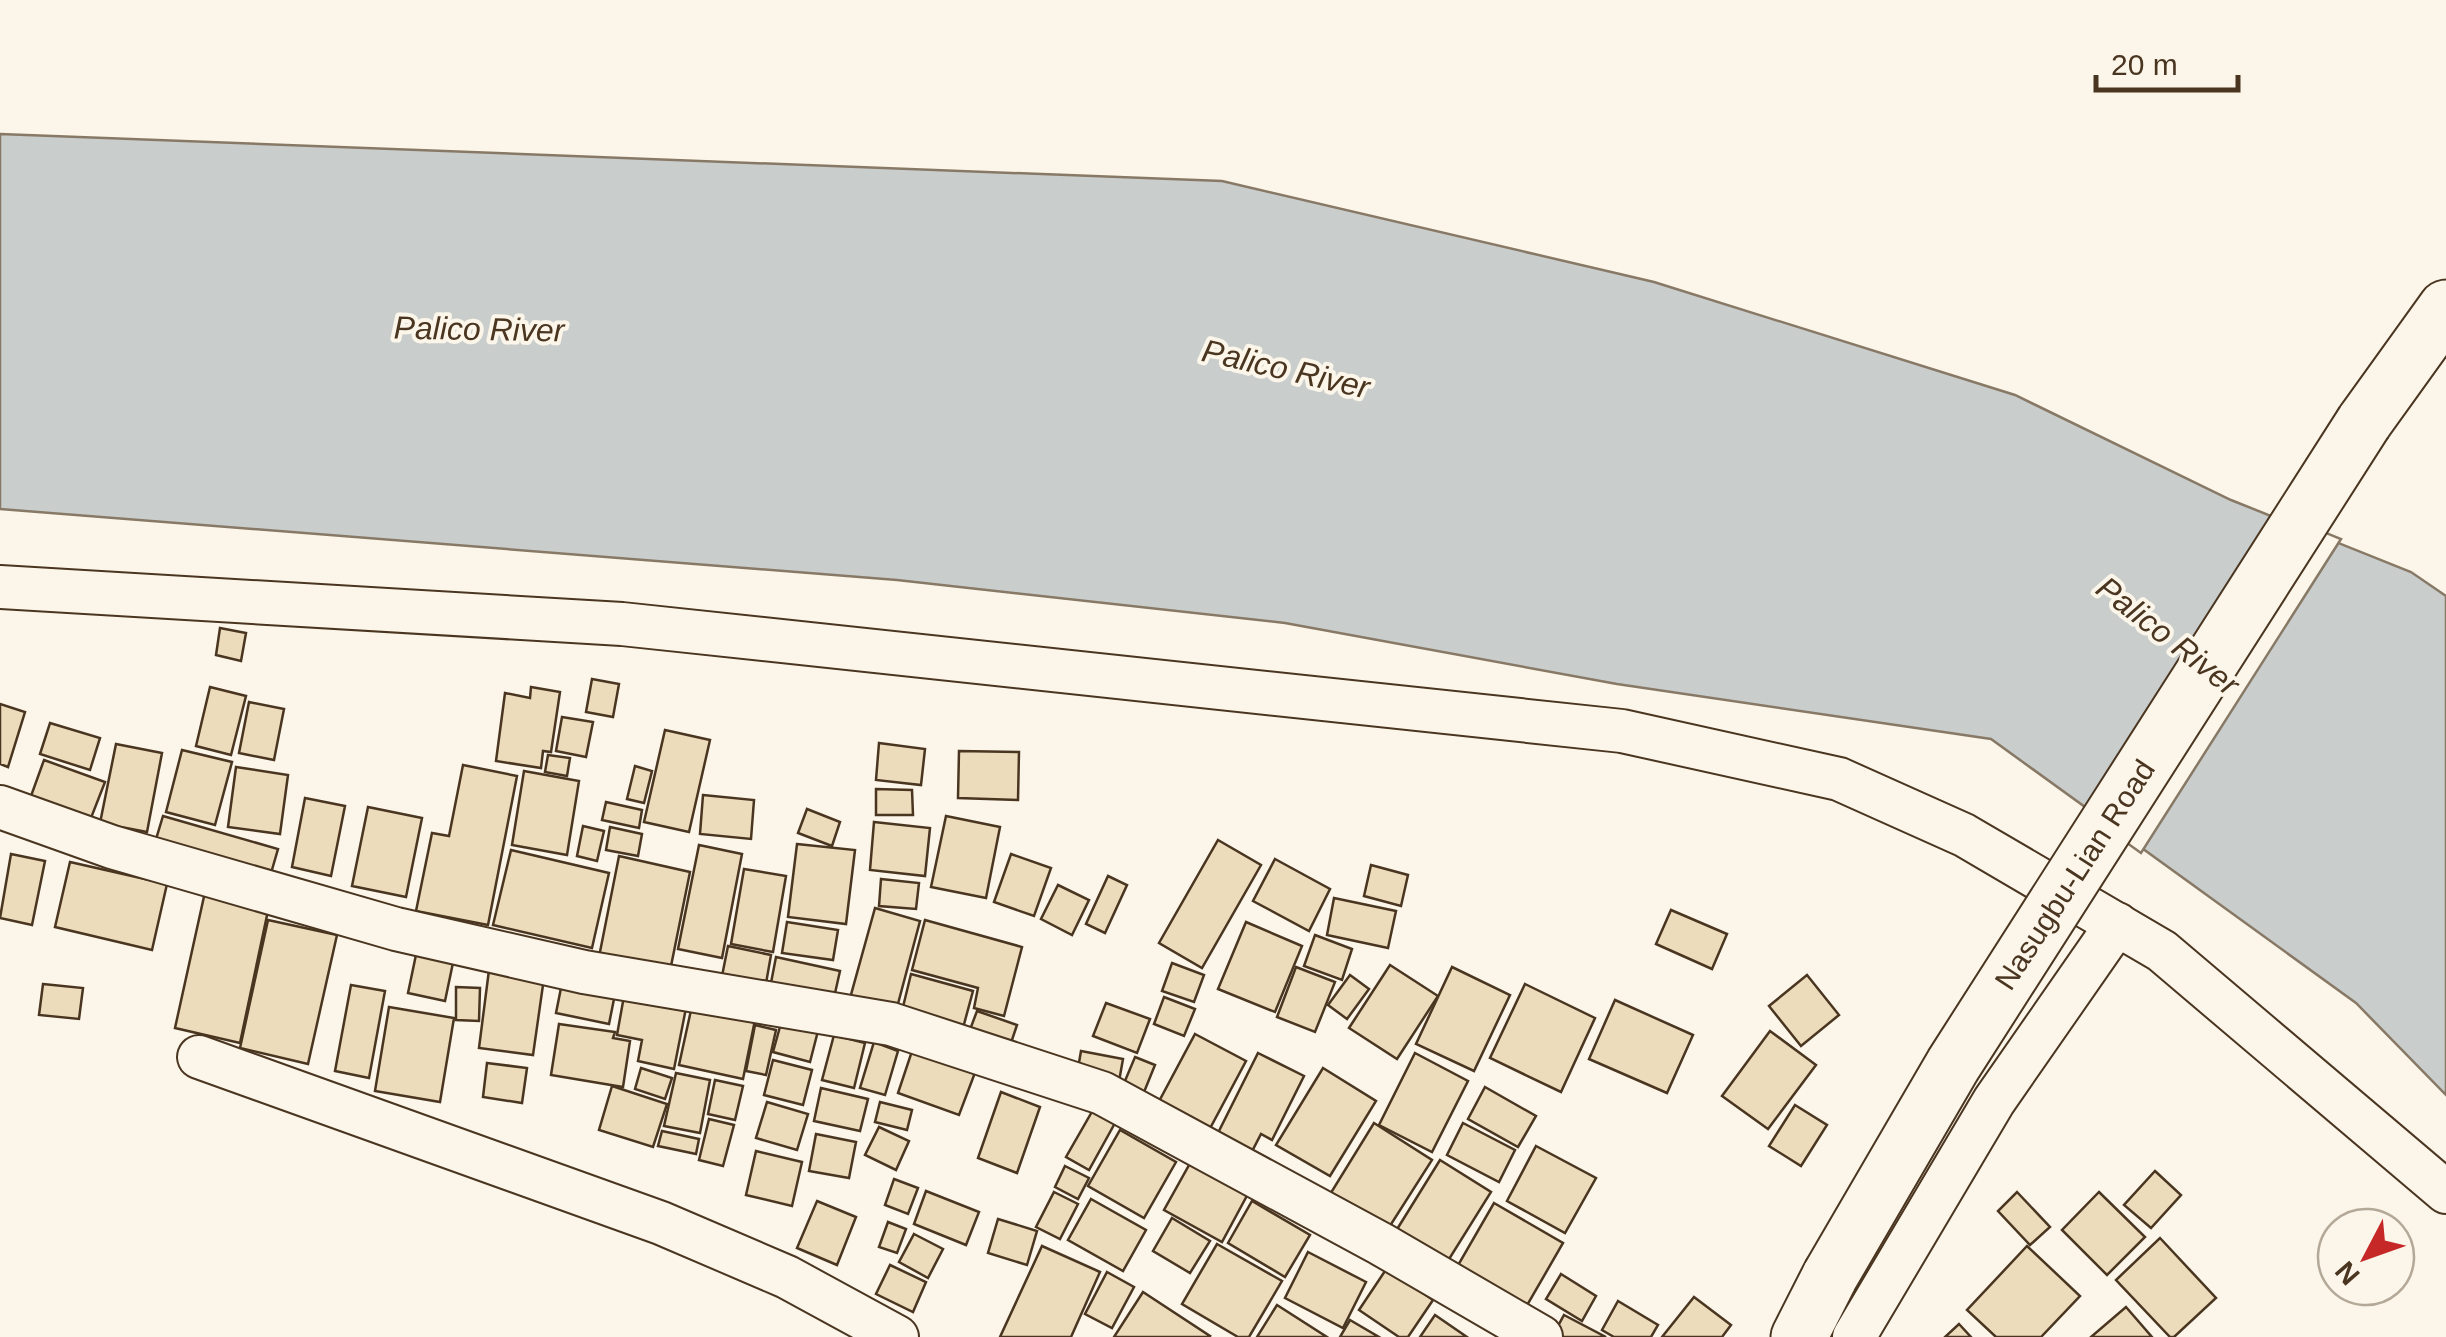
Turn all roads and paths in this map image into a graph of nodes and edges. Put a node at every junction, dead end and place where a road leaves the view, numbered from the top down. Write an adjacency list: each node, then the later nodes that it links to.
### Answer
1 (2446, 308): 9 (main road, Nasugbu-Lian Road, bridge)
2 (0, 588): 4 (street)
3 (0, 807): 8 (street)
4 (2118, 924): 6 (street); 10 (street)
5 (199, 1058): 7 (street)
6 (2446, 1192)
7 (898, 1337)
8 (1542, 1337)
9 (1799, 1337)
10 (1854, 1337)

